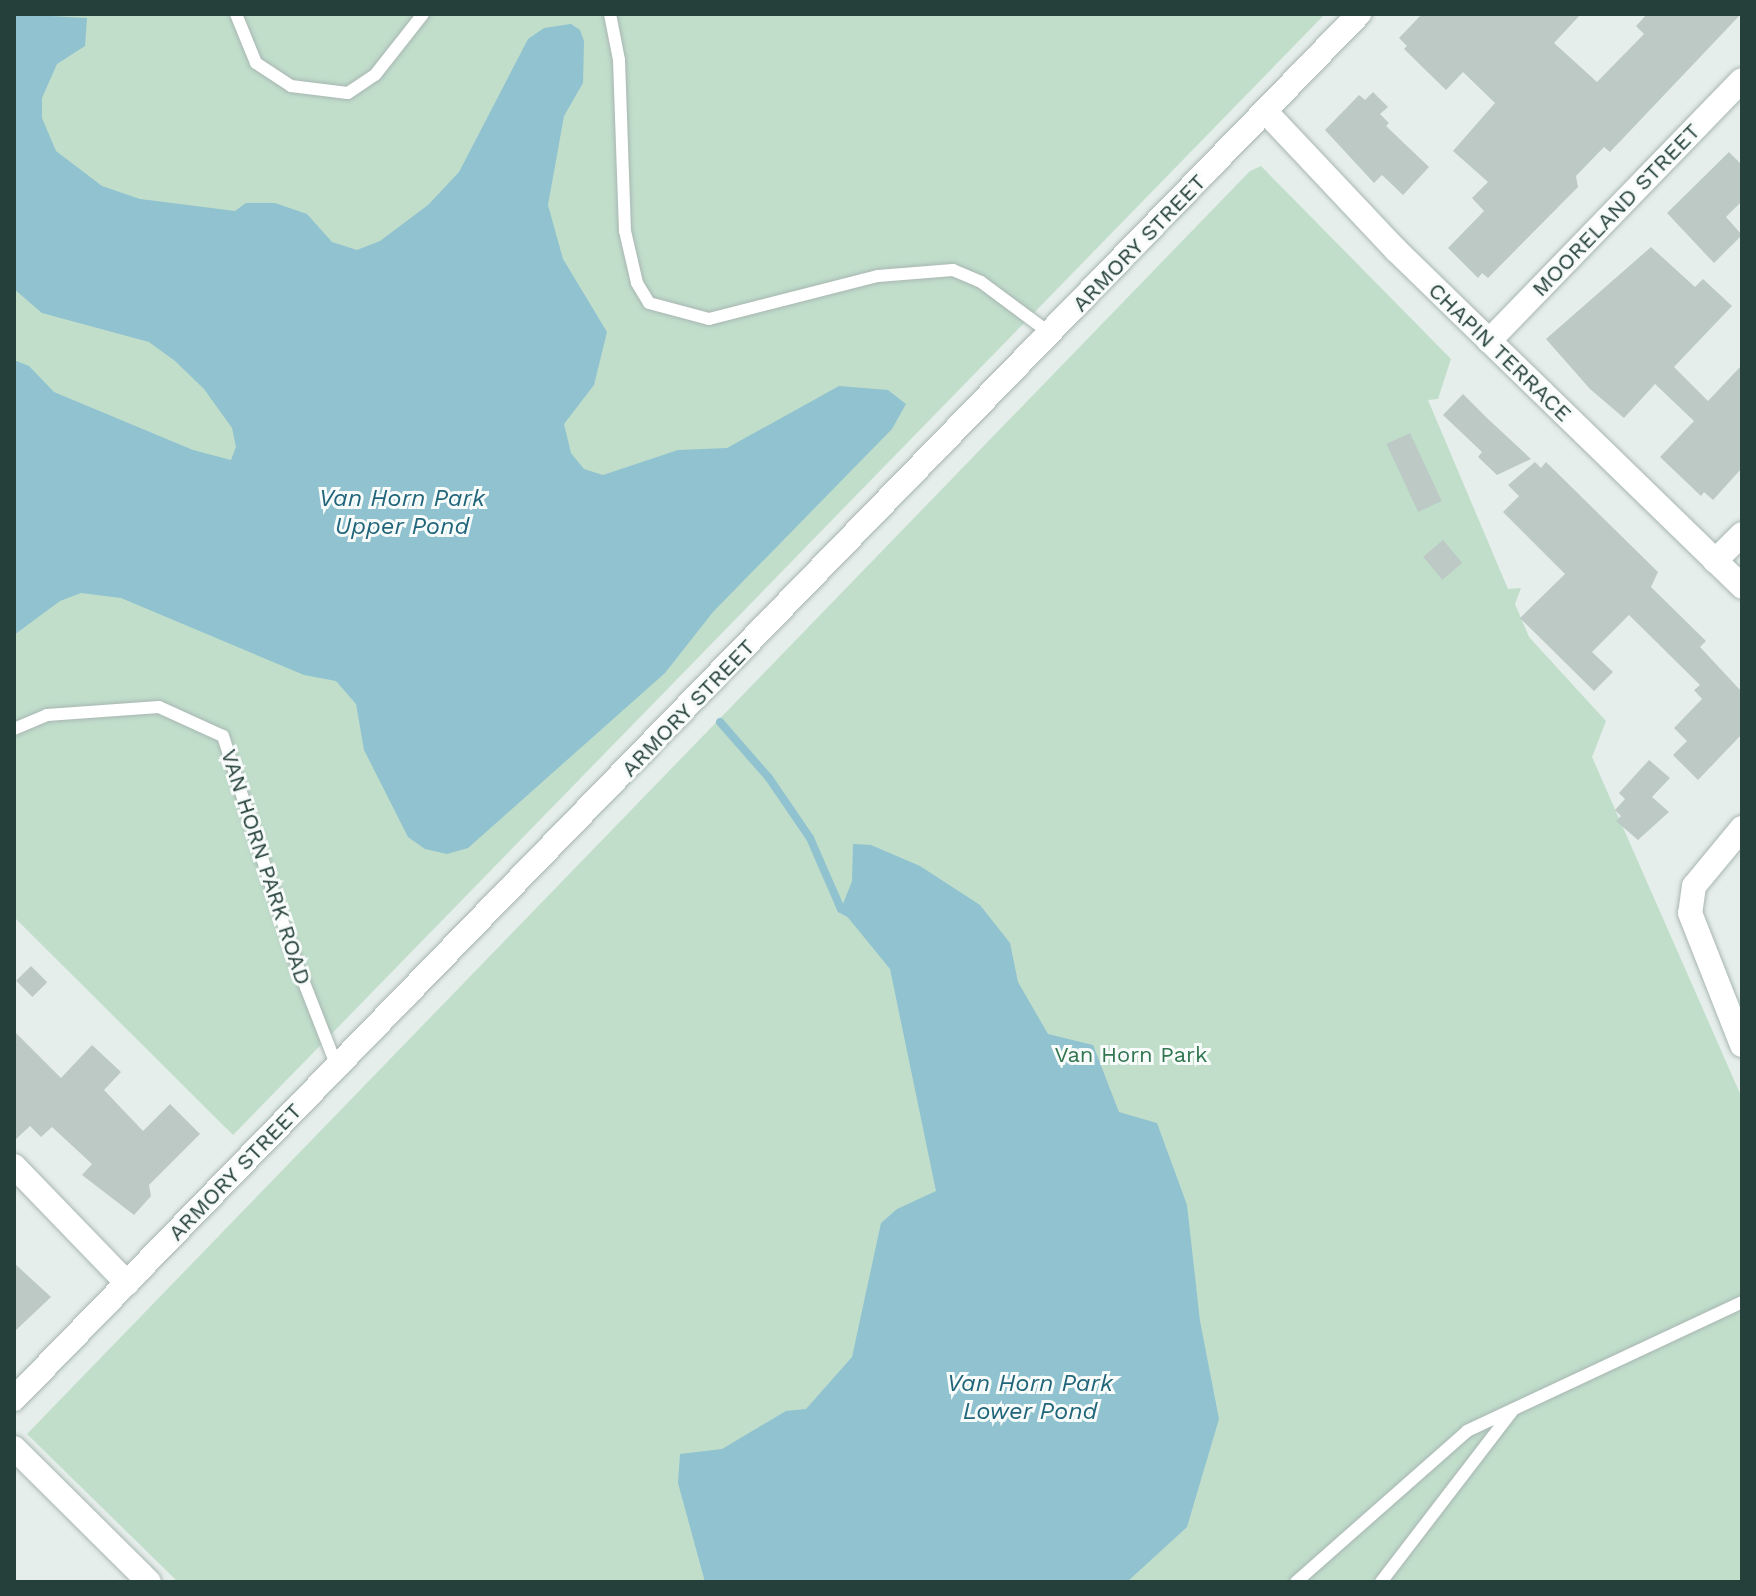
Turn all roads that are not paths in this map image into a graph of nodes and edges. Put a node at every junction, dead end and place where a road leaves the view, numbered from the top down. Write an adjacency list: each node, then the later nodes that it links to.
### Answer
1 (236, 14): 2 (lane)
2 (423, 14)
3 (610, 14): 7 (lane)
4 (1359, 14): 6 (main road, ARMORY STREET)
5 (1742, 80): 8 (main road, MOORELAND STREET)
6 (1265, 111): 7 (main road, ARMORY STREET); 8 (main road, CHAPIN TERRACE)
7 (1051, 335): 15 (main road, ARMORY STREET)
8 (1489, 341): 10 (main road, CHAPIN TERRACE)
9 (1742, 534): 10 (main road)
10 (1715, 561): 11 (main road, CHAPIN TERRACE)
11 (1742, 587)
12 (14, 729): 15 (lane, VAN HORN PARK ROAD)
13 (1742, 828): 14 (main road)
14 (1742, 1045)
15 (337, 1067): 17 (main road, ARMORY STREET)
16 (14, 1166): 17 (main road)
17 (127, 1283): 19 (main road, ARMORY STREET)
18 (1742, 1302): 20 (lane)
19 (14, 1399)
20 (1515, 1408): 23 (lane); 24 (lane)
21 (14, 1448): 22 (main road)
22 (149, 1582)
23 (1296, 1582)
24 (1381, 1582)

